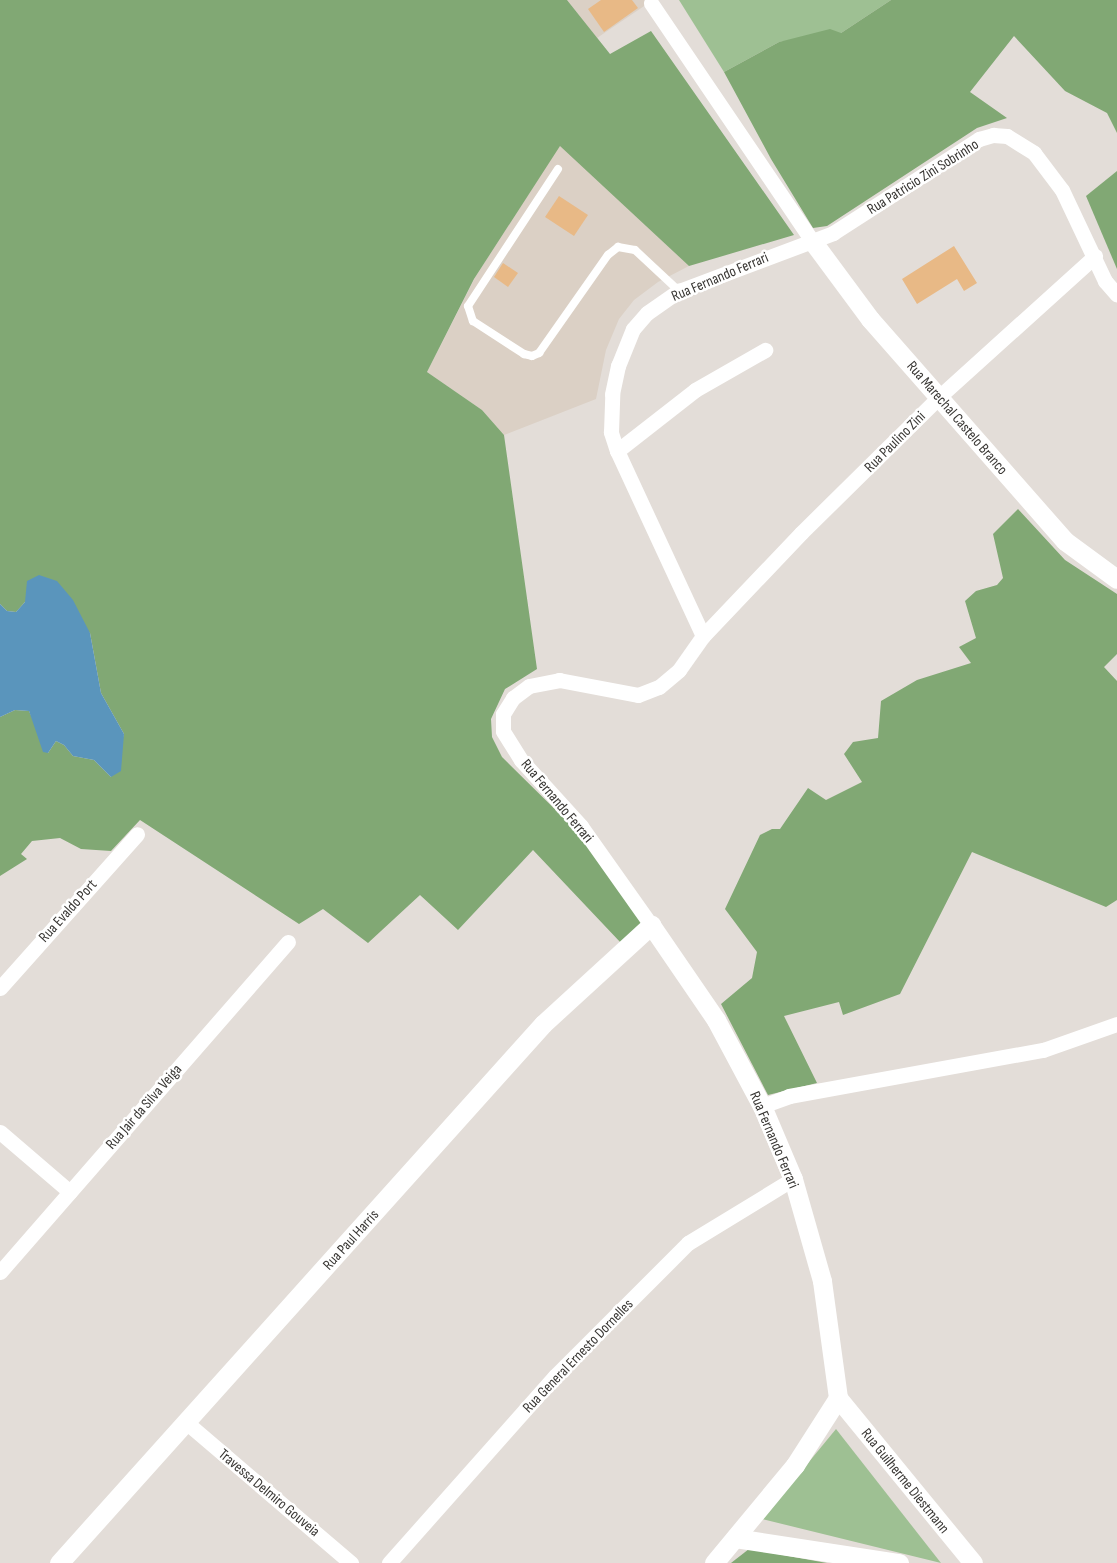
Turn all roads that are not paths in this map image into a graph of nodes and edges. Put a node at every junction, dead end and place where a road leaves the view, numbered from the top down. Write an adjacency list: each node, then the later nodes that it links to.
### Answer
1 (650, 2): 3 (street)
2 (558, 169): 5 (lane)
3 (813, 242): 4 (street, Rua Patricio Zini Sobrinho); 5 (street, Rua Fernando Ferrari); 8 (street, Rua Marechal Castelo Branco)
4 (1095, 256): 6 (street, Rua Patricio Zini Sobrinho); 8 (street, Rua Paulino Zini)
5 (679, 292): 9 (street, Rua Fernando Ferrari)
6 (1117, 295)
7 (765, 350): 9 (street)
8 (940, 396): 10 (street, Rua Marechal Castelo Branco); 11 (street, Rua Paulino Zini)
9 (617, 451): 11 (street, Rua Fernando Ferrari)
10 (1117, 579)
11 (703, 636): 13 (street, Rua Fernando Ferrari)
12 (137, 834): 15 (street, Rua Evaldo Port)
13 (651, 925): 17 (street, Rua Fernando Ferrari); 23 (street, Rua Paul Harris)
14 (288, 942): 20 (street, Rua Jair da Silva Veiga)
15 (0, 988)
16 (1117, 1024): 17 (street)
17 (762, 1106): 19 (street, Rua Fernando Ferrari)
18 (0, 1132): 20 (street)
19 (794, 1179): 22 (street, Rua Fernando Ferrari); 27 (street, Rua General Ernesto Dornelles)
20 (70, 1192): 21 (street, Rua Jair da Silva Veiga)
21 (0, 1272)
22 (838, 1398): 24 (street); 30 (street, Rua Guilherme Diestmann)
23 (187, 1423): 25 (street, Rua Paul Harris); 26 (street, Travessa Delmiro Gouveia)
24 (735, 1538): 28 (street); 29 (street)
25 (59, 1563)
26 (351, 1563)
27 (389, 1563)
28 (714, 1563)
29 (899, 1563)
30 (973, 1563)

